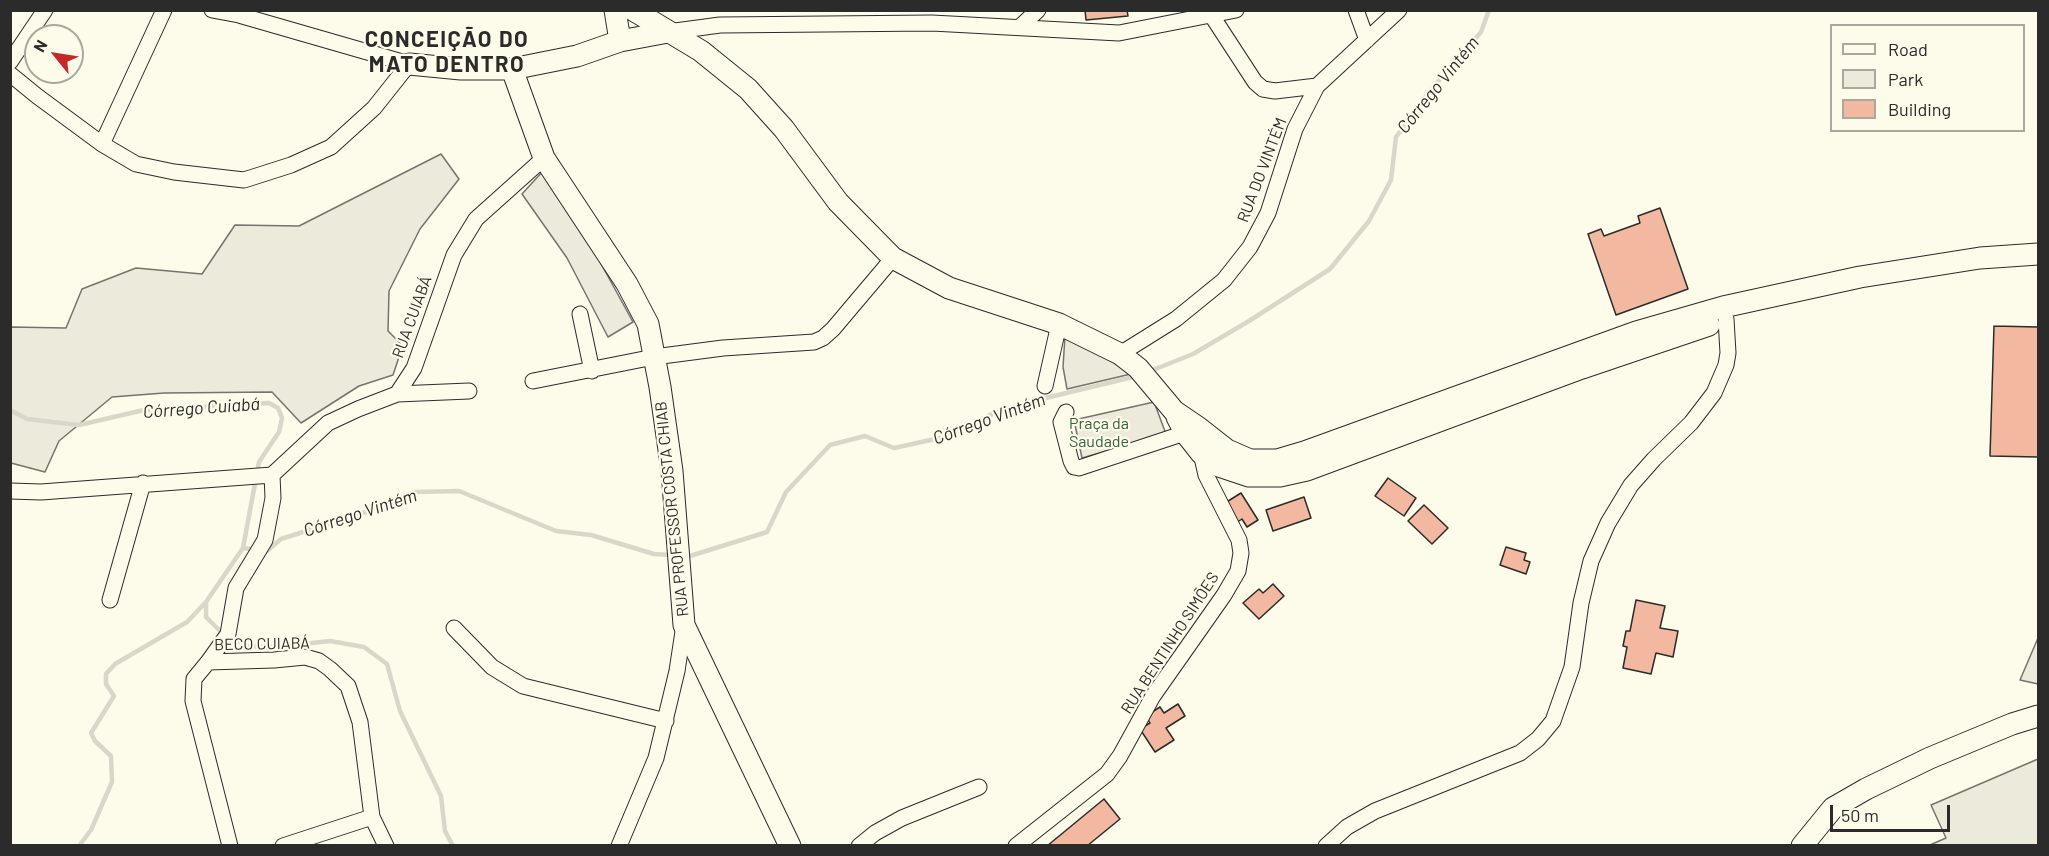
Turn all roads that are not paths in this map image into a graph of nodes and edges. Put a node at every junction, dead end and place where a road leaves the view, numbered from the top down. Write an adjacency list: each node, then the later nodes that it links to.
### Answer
1 (45, 10): 16 (street)
2 (164, 10): 21 (street)
3 (212, 10): 17 (street)
4 (615, 10): 15 (main road)
5 (633, 10): 13 (main road)
6 (1038, 10): 12 (street)
7 (1236, 10): 10 (street)
8 (1356, 10): 14 (street)
9 (1399, 10): 14 (street, RUA DO VINTÉM)
10 (1212, 16): 11 (street); 20 (street)
11 (1163, 18): 12 (street)
12 (1020, 27): 13 (street)
13 (668, 32): 15 (main road); 24 (main road)
14 (1367, 40): 20 (street, RUA DO VINTÉM)
15 (620, 41): 18 (main road)
16 (10, 62)
17 (409, 64): 18 (main road); 21 (street)
18 (512, 69): 22 (main road, RUA PROFESSOR COSTA CHIAB)
19 (10, 74): 21 (street)
20 (1317, 86): 29 (street, RUA DO VINTÉM)
21 (102, 144)
22 (544, 158): 30 (main road, RUA PROFESSOR COSTA CHIAB); 36 (street, RUA CUIABÁ)
23 (2038, 254): 25 (main road)
24 (893, 258): 28 (main road); 30 (street)
25 (1788, 294): 27 (main road); 31 (main road)
26 (580, 314): 32 (street)
27 (1726, 319): 31 (main road); 58 (street)
28 (1059, 324): 29 (main road); 34 (street)
29 (1120, 354): 38 (main road)
30 (654, 357): 32 (street); 44 (main road, RUA PROFESSOR COSTA CHIAB)
31 (1579, 361): 38 (main road); 39 (main road)
32 (592, 370): 33 (street)
33 (533, 381)
34 (1045, 386)
35 (469, 391): 36 (street)
36 (397, 394): 40 (street)
37 (1066, 412): 38 (street)
38 (1193, 431): 39 (main road)
39 (1201, 453): 57 (street, RUA BENTINHO SIMÕES)
40 (266, 476): 41 (street); 46 (street)
41 (143, 483): 42 (street); 43 (street)
42 (10, 491)
43 (110, 600)
44 (684, 625): 48 (street, RUA PROFESSOR COSTA CHIAB); 55 (main road)
45 (454, 628): 48 (street)
46 (206, 663): 50 (street, BECO CUIABÁ); 51 (street)
47 (2038, 716): 59 (main road)
48 (666, 721): 54 (street, RUA PROFESSOR COSTA CHIAB)
49 (979, 787): 56 (street)
50 (372, 817): 52 (street); 53 (street)
51 (230, 846)
52 (283, 846)
53 (386, 846)
54 (620, 846)
55 (790, 846)
56 (859, 846)
57 (1016, 846)
58 (1326, 846)
59 (1802, 846)

